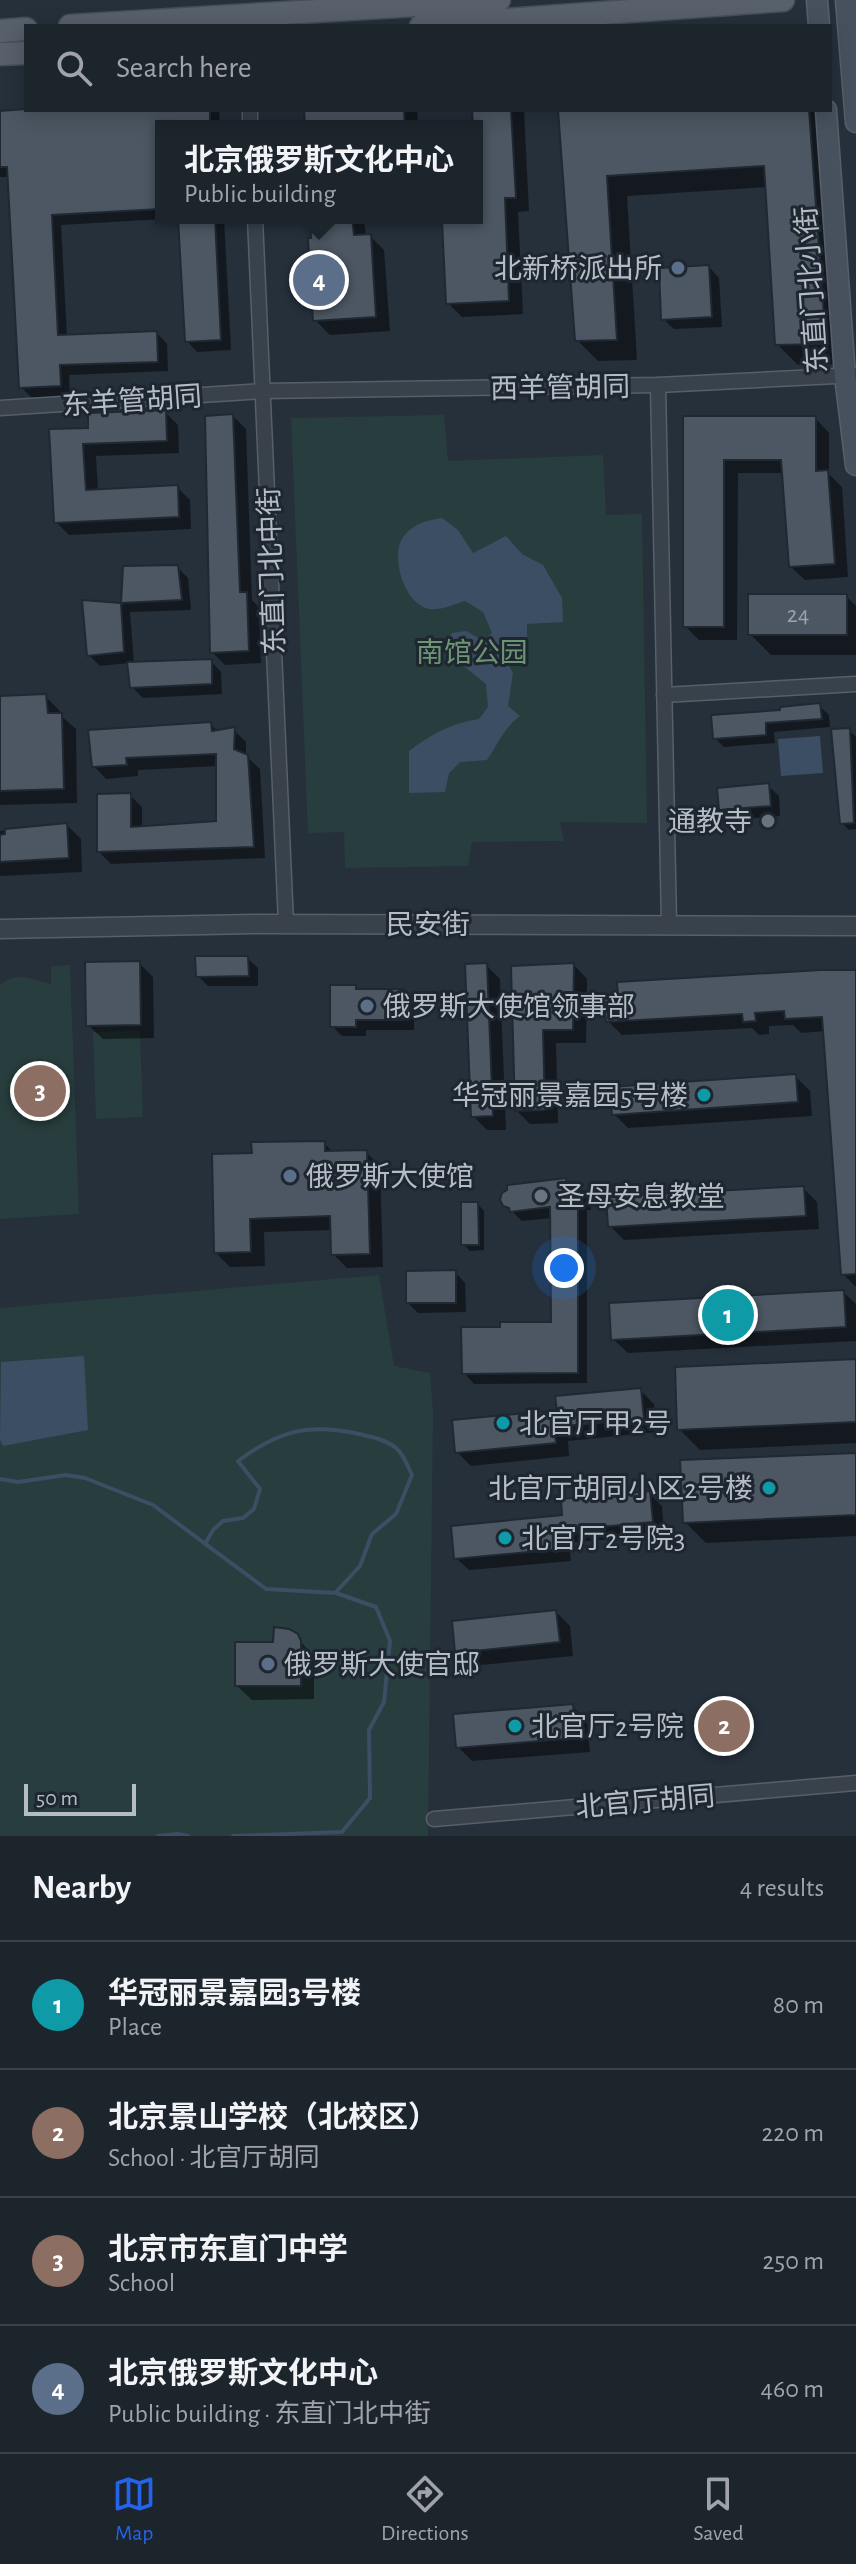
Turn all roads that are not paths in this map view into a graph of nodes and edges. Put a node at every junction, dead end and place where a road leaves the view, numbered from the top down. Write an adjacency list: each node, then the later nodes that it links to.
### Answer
1 (499, 0): 5 (main road)
2 (783, 0): 7 (main road)
3 (817, 0): 8 (main road)
4 (846, 0): 14 (main road)
5 (245, 20): 6 (main road)
6 (128, 24)
7 (449, 24)
8 (819, 24)
9 (24, 29): 10 (main road)
10 (0, 31)
11 (24, 53): 12 (main road)
12 (0, 54)
13 (826, 112): 16 (main road, 东直门北小街)
14 (856, 122)
15 (255, 224): 18 (street, 东直门北中街)
16 (851, 375): 17 (street, 西羊管胡同); 20 (main road, 东直门北小街)
17 (658, 385): 18 (street, 西羊管胡同); 22 (street)
18 (264, 391): 19 (street, 东羊管胡同); 24 (street, 东直门北中街)
19 (0, 408)
20 (856, 465)
21 (856, 684): 22 (street)
22 (664, 695): 23 (street)
23 (669, 923): 24 (street, 民安街); 25 (street, 民安街)
24 (286, 924): 26 (street, 民安街)
25 (856, 926)
26 (0, 929)
27 (856, 1783): 28 (street, 北官厅胡同)
28 (434, 1819)

